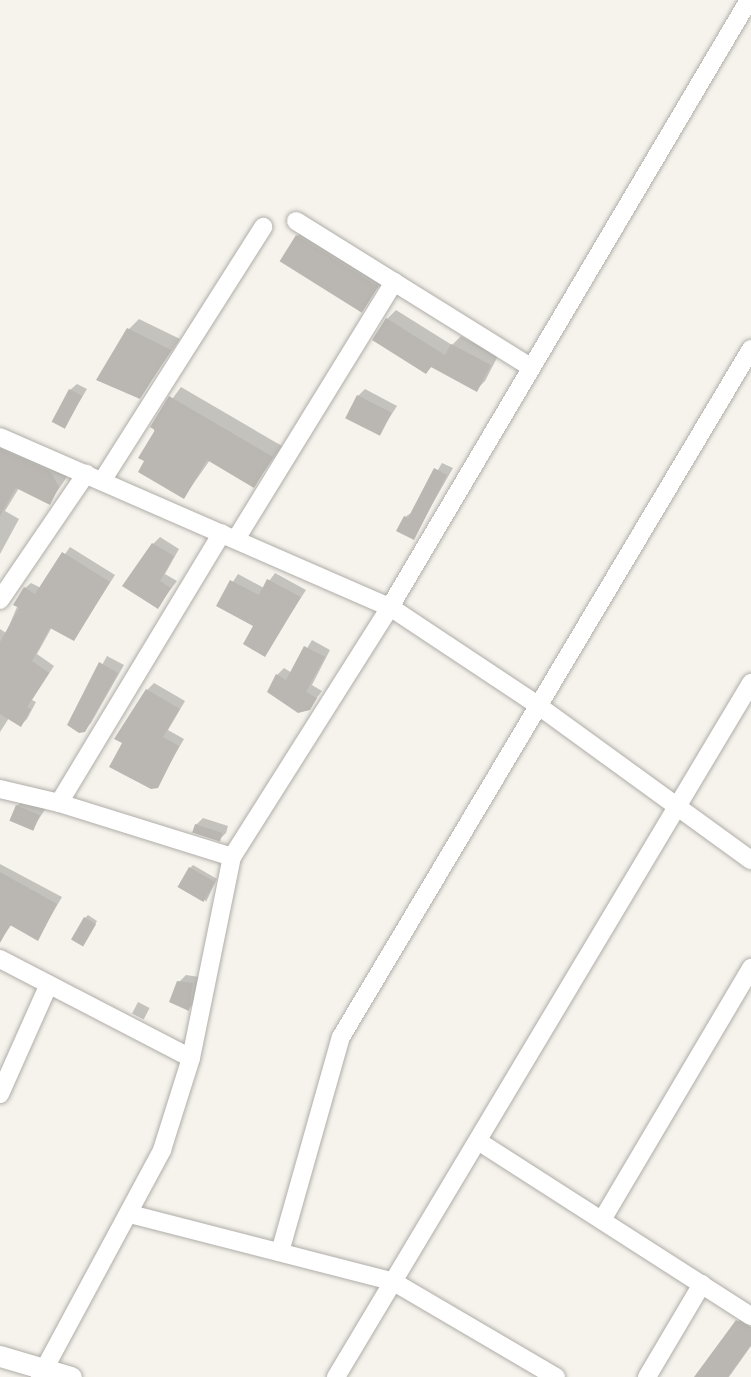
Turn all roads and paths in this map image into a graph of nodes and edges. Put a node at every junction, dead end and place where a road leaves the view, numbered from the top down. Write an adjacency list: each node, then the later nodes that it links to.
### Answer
1 (749, 0): 6 (street)
2 (296, 221): 4 (street)
3 (263, 227): 8 (street)
4 (394, 282): 6 (street); 9 (street)
5 (751, 349): 13 (street)
6 (529, 366): 11 (street)
7 (0, 437): 8 (street)
8 (94, 477): 9 (street); 10 (street)
9 (229, 536): 11 (street); 15 (street)
10 (0, 600)
11 (390, 607): 13 (street); 17 (street)
12 (751, 683): 16 (street)
13 (536, 704): 16 (street); 27 (street)
14 (0, 789): 15 (street)
15 (59, 803): 17 (street)
16 (678, 807): 18 (street); 24 (street)
17 (232, 858): 22 (street)
18 (751, 860)
19 (0, 959): 21 (street)
20 (751, 968): 26 (street)
21 (49, 984): 22 (street); 23 (street)
22 (191, 1058): 25 (street)
23 (0, 1094)
24 (478, 1141): 26 (street); 28 (street)
25 (130, 1214): 27 (street); 32 (street)
26 (602, 1220): 29 (street)
27 (280, 1252): 28 (street)
28 (394, 1282): 34 (street); 35 (street)
29 (702, 1284): 30 (street); 36 (street)
30 (751, 1316)
31 (0, 1356): 32 (street)
32 (42, 1373): 33 (street)
33 (71, 1377)
34 (336, 1377)
35 (556, 1377)
36 (647, 1377)

